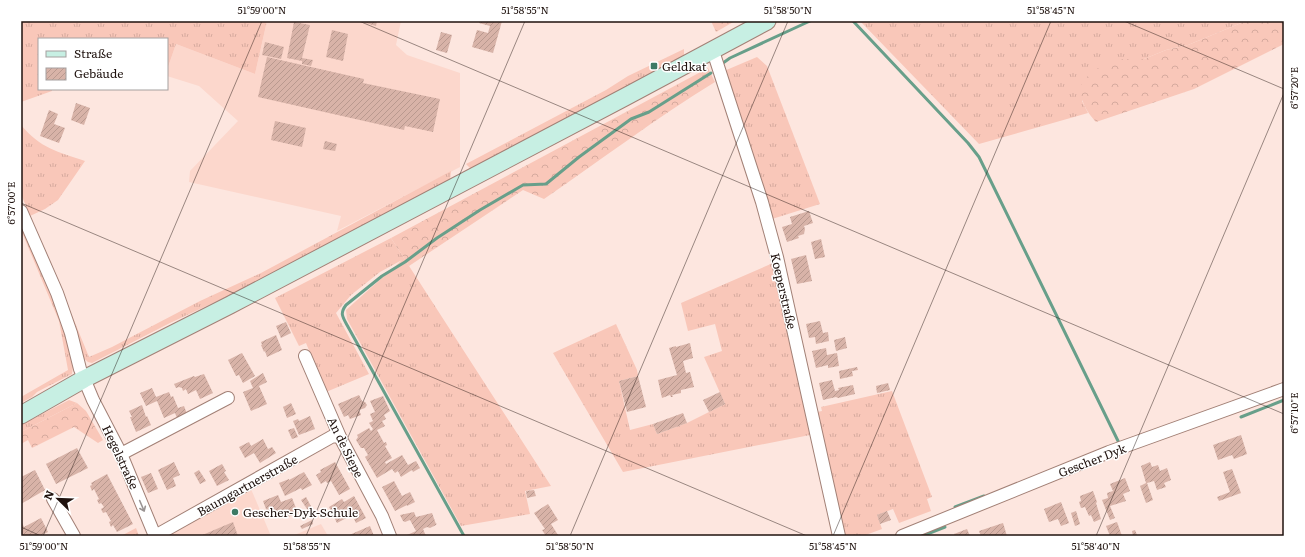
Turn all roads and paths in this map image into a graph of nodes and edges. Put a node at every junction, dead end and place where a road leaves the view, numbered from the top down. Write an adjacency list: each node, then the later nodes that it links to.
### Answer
1 (767, 21): 2 (main road)
2 (713, 51): 5 (main road); 15 (street, Koeperstraße)
3 (21, 211): 5 (street, Hegelstraße)
4 (305, 356): 9 (street, An de Siepe)
5 (84, 379): 8 (main road); 10 (street, Hegelstraße)
6 (1284, 389): 16 (street, Gescher Dyk)
7 (228, 398): 10 (street)
8 (21, 415)
9 (340, 437): 13 (street, Baumgartnerstraße); 14 (street, An de Siepe)
10 (121, 454): 13 (street, Hegelstraße, one-way to 13)
11 (53, 499): 12 (street)
12 (74, 536)
13 (155, 536)
14 (390, 536)
15 (839, 536)
16 (902, 536)

